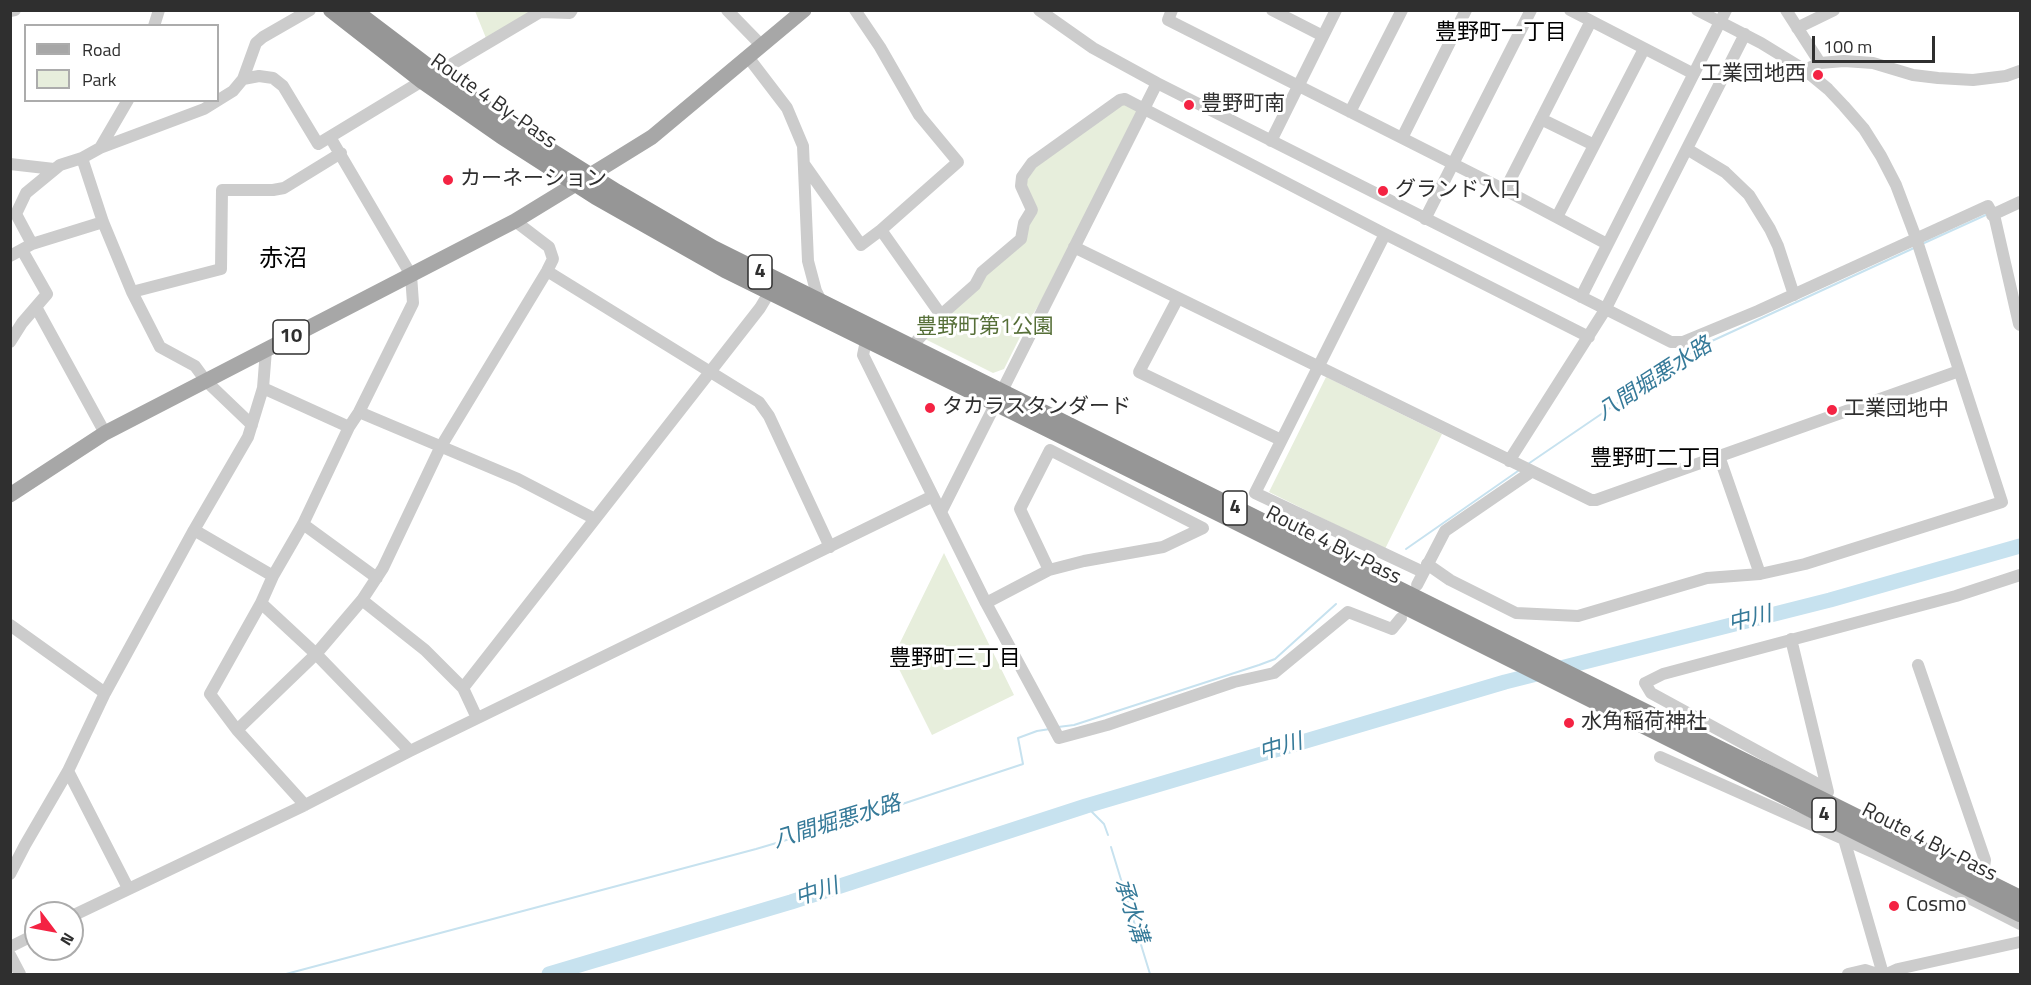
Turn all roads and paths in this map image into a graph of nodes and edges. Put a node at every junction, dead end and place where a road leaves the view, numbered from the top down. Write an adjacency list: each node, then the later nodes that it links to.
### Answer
1 (15, 10): 20 (street)
2 (310, 10): 34 (street)
3 (331, 10): 33 (highway, Route 4 By-Pass / 4)
4 (354, 10): 33 (highway, Route 4 By-Pass / 4)
5 (572, 10): 33 (street)
6 (727, 10): 26 (street)
7 (804, 10): 26 (main road, 10)
8 (855, 10): 64 (street)
9 (1039, 10): 35 (street)
10 (1172, 10): 36 (street)
11 (1272, 10): 25 (street)
12 (1336, 10): 25 (street)
13 (1402, 10): 41 (street)
14 (1466, 10): 44 (street)
15 (1531, 10): 53 (street)
16 (1570, 10): 22 (street)
17 (1697, 10): 21 (street)
18 (1786, 10): 23 (street)
19 (1834, 10): 23 (street)
20 (10, 11)
21 (1723, 16): 24 (street); 32 (street)
22 (1591, 21): 27 (street); 42 (street)
23 (1797, 28): 29 (street)
24 (1745, 34): 30 (street); 48 (street)
25 (1323, 36): 36 (street)
26 (762, 46): 28 (main road, 10)
27 (1644, 49): 32 (street); 46 (street)
28 (748, 57): 52 (street); 55 (main road, 10)
29 (1820, 63): 30 (street); 31 (street)
30 (1805, 70): 66 (street)
31 (2020, 71)
32 (1694, 74): 67 (street)
33 (429, 77): 43 (street); 55 (highway, Route 4 By-Pass / 4); 56 (highway, Route 4 By-Pass / 4)
34 (243, 79): 37 (street); 43 (street)
35 (1157, 83): 40 (street); 45 (street)
36 (1299, 86): 41 (street); 45 (street)
37 (219, 99)
38 (127, 102): 47 (street)
39 (215, 102): 47 (street)
40 (1144, 109): 65 (street); 69 (street); 81 (street)
41 (1350, 112): 44 (street)
42 (1541, 119): 46 (street); 57 (street)
43 (330, 137): 49 (street)
44 (1402, 138): 53 (street)
45 (1271, 141): 61 (street)
46 (1594, 145): 60 (street)
47 (100, 148): 50 (street)
48 (1687, 149): 75 (street); 80 (street)
49 (341, 153): 72 (street); 73 (street)
50 (82, 158): 54 (street); 63 (street)
51 (10, 164): 54 (street)
52 (804, 164): 64 (street); 78 (street)
53 (1453, 165): 57 (street); 61 (street)
54 (54, 169): 68 (street)
55 (590, 175): 56 (main road, 10); 78 (highway, Route 4 By-Pass / 4)
56 (575, 184): 62 (main road, 10); 74 (highway, Route 4 By-Pass / 4)
57 (1504, 190): 60 (street)
58 (2020, 202): 59 (street)
59 (1991, 213): 66 (street); 82 (street)
60 (1557, 217): 67 (street)
61 (1425, 219): 76 (street)
62 (515, 221): 71 (street); 72 (main road, 10)
63 (103, 222): 68 (street); 73 (street)
64 (880, 230): 81 (street)
65 (1385, 234): 83 (street); 88 (street)
66 (1918, 243): 75 (street); 90 (street)
67 (1607, 244): 76 (street)
68 (27, 247): 70 (street); 79 (street)
69 (1074, 247): 77 (street); 93 (street)
70 (10, 256)
71 (548, 271): 89 (street); 99 (street)
72 (411, 275): 87 (main road, 10); 94 (street)
73 (132, 292): 91 (street)
74 (769, 293): 84 (highway, Route 4 By-Pass / 4); 89 (street)
75 (1794, 295): 80 (street)
76 (1581, 297): 80 (street)
77 (1178, 298): 88 (street); 98 (street)
78 (822, 303): 86 (highway, Route 4 By-Pass / 4)
79 (36, 307): 85 (street); 97 (street)
80 (1605, 310): 83 (street)
81 (941, 315): 86 (street)
82 (2020, 325)
83 (1589, 337): 101 (street)
84 (866, 341): 93 (highway, Route 4 By-Pass / 4); 103 (street)
85 (10, 342)
86 (911, 346): 93 (highway, Route 4 By-Pass / 4)
87 (266, 350): 91 (main road, 10); 92 (street)
88 (1318, 368): 98 (street); 101 (street)
89 (711, 371): 105 (street); 108 (street)
90 (1959, 371): 100 (street); 111 (street)
91 (206, 381): 95 (street); 97 (main road, 10)
92 (263, 388): 95 (street); 96 (street)
93 (998, 398): 104 (street); 131 (highway, Route 4 By-Pass / 4); 133 (highway, Route 4 By-Pass / 4)
94 (358, 412): 96 (street); 99 (street)
95 (252, 424): 107 (street)
96 (349, 427): 106 (street)
97 (105, 434): 102 (main road, 10)
98 (1281, 440): 109 (street)
99 (440, 447): 105 (street); 114 (street)
100 (1719, 456): 101 (street); 111 (street)
101 (1521, 467): 109 (street)
102 (10, 495)
103 (933, 496): 104 (street); 108 (street)
104 (941, 512): 118 (street)
105 (595, 519): 124 (street)
106 (303, 524): 113 (street); 114 (street)
107 (194, 530): 113 (street); 125 (street)
108 (830, 547): 126 (street)
109 (1425, 568): 111 (street); 115 (street)
110 (1049, 570): 110 (street); 118 (street)
111 (1760, 574)
112 (2020, 575): 121 (street)
113 (273, 576): 117 (street)
114 (377, 578): 116 (street)
115 (1417, 585)
116 (362, 600): 122 (street); 124 (street)
117 (261, 603): 122 (street); 127 (street)
118 (986, 603): 119 (street)
119 (1401, 618)
120 (10, 625): 125 (street)
121 (1791, 639): 131 (street); 131 (street)
122 (316, 654): 127 (street); 128 (street)
123 (1918, 665): 135 (street)
124 (463, 688): 126 (street)
125 (105, 693): 130 (street)
126 (477, 718): 128 (street)
127 (237, 729): 132 (street)
128 (410, 751): 132 (street)
129 (1660, 757): 133 (street)
130 (68, 771): 134 (street); 136 (street)
131 (1829, 797): 135 (highway, Route 4 By-Pass / 4)
132 (305, 805): 136 (street)
133 (1847, 833): 139 (highway, Route 4 By-Pass / 4); 140 (street); 148 (street)
134 (10, 874)
135 (1979, 878): 137 (highway, Route 4 By-Pass / 4)
136 (128, 888): 138 (street)
137 (2020, 898)
138 (84, 910)
139 (2020, 914)
140 (2020, 924)
141 (24, 940): 143 (street)
142 (2020, 942): 148 (street)
143 (10, 947)
144 (10, 955): 145 (street)
145 (20, 975)
146 (1848, 975): 147 (street)
147 (1877, 975)
148 (1885, 975)

